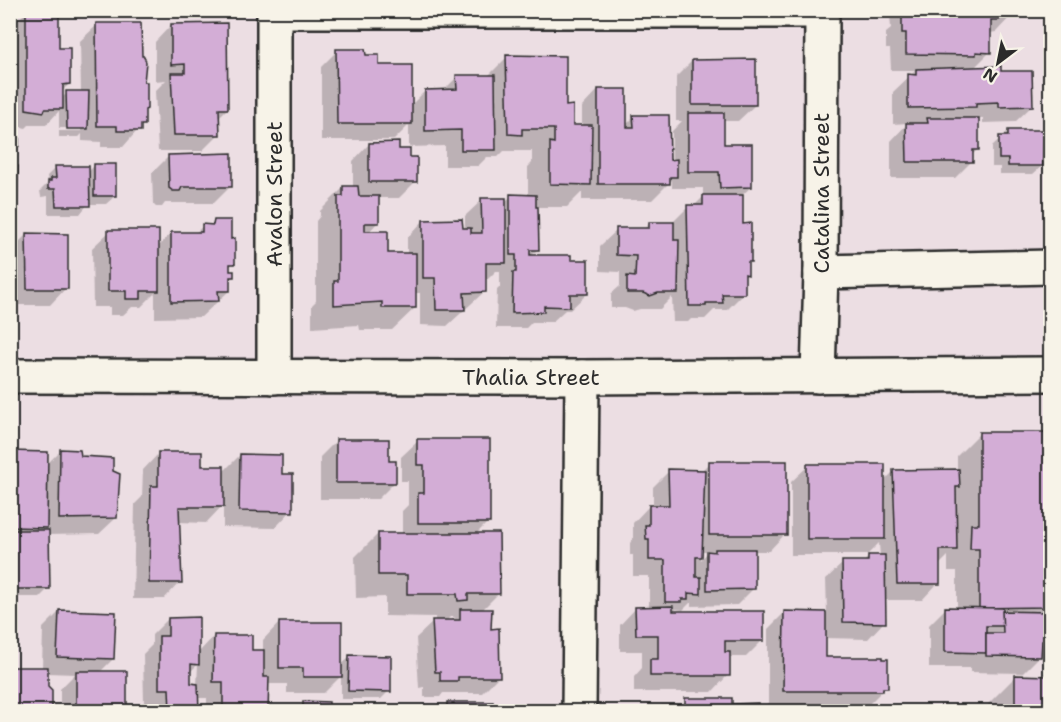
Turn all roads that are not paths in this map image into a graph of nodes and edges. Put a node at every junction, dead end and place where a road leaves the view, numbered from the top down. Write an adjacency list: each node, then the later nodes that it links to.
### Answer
1 (274, 11): 2 (street); 8 (street, Avalon Street)
2 (822, 11): 4 (street, Catalina Street)
3 (1050, 267): 4 (street)
4 (821, 272): 7 (street, Catalina Street)
5 (1050, 374): 7 (street, Thalia Street)
6 (10, 376): 8 (street, Thalia Street)
7 (818, 376): 9 (street, Thalia Street)
8 (274, 377): 9 (street, Thalia Street)
9 (582, 377): 10 (street)
10 (579, 711)

